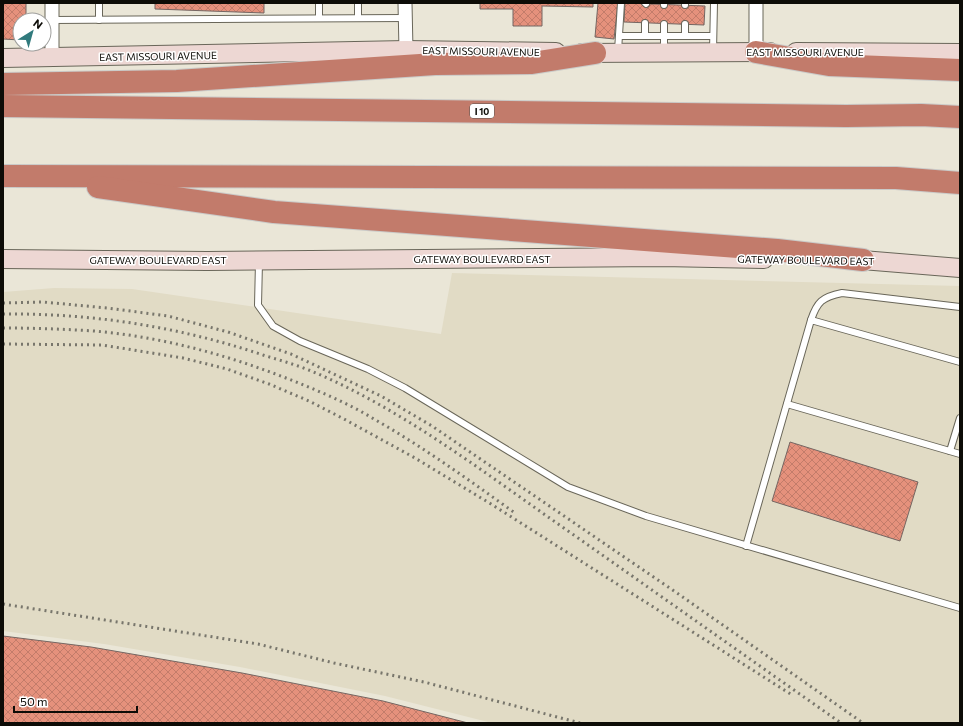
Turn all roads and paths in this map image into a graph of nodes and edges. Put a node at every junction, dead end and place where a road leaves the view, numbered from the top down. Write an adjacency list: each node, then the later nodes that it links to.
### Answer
1 (99, 3): 12 (lane)
2 (319, 3): 8 (lane)
3 (358, 3): 9 (lane)
4 (406, 3): 10 (street)
5 (621, 3): 18 (lane)
6 (714, 3): 20 (lane)
7 (756, 3): 23 (street)
8 (319, 18): 9 (lane); 12 (lane)
9 (358, 18): 10 (lane)
10 (406, 18): 21 (street)
11 (52, 20): 12 (lane)
12 (100, 20)
13 (645, 23): 16 (lane)
14 (664, 24): 19 (lane)
15 (685, 24): 17 (lane)
16 (645, 35): 18 (lane); 19 (lane)
17 (685, 36): 19 (lane); 20 (lane)
18 (618, 44): 19 (main road, EAST MISSOURI AVENUE); 24 (main road, EAST MISSOURI AVENUE)
19 (665, 44): 20 (main road, EAST MISSOURI AVENUE)
20 (713, 44): 23 (main road, EAST MISSOURI AVENUE)
21 (406, 50): 24 (main road, EAST MISSOURI AVENUE); 27 (main road, EAST MISSOURI AVENUE)
22 (52, 52): 27 (street)
23 (756, 52): 25 (main road, EAST MISSOURI AVENUE); 28 (highway)
24 (595, 53): 29 (highway)
25 (960, 53)
26 (3, 58): 27 (main road, EAST MISSOURI AVENUE)
27 (52, 58)
28 (960, 70)
29 (3, 84)
30 (3, 106): 31 (highway, I 10)
31 (960, 117)
32 (9, 176): 33 (highway); 36 (highway)
33 (960, 183)
34 (3, 259): 35 (main road, GATEWAY BOULEVARD EAST)
35 (259, 260): 36 (main road, GATEWAY BOULEVARD EAST); 45 (lane)
36 (863, 260): 37 (main road, GATEWAY BOULEVARD EAST)
37 (960, 268)
38 (960, 307): 39 (lane)
39 (810, 320): 40 (lane); 41 (lane)
40 (960, 362)
41 (786, 404): 43 (lane); 45 (lane)
42 (960, 418): 43 (lane)
43 (950, 451): 44 (lane)
44 (960, 454)
45 (746, 546): 46 (lane)
46 (960, 608)

